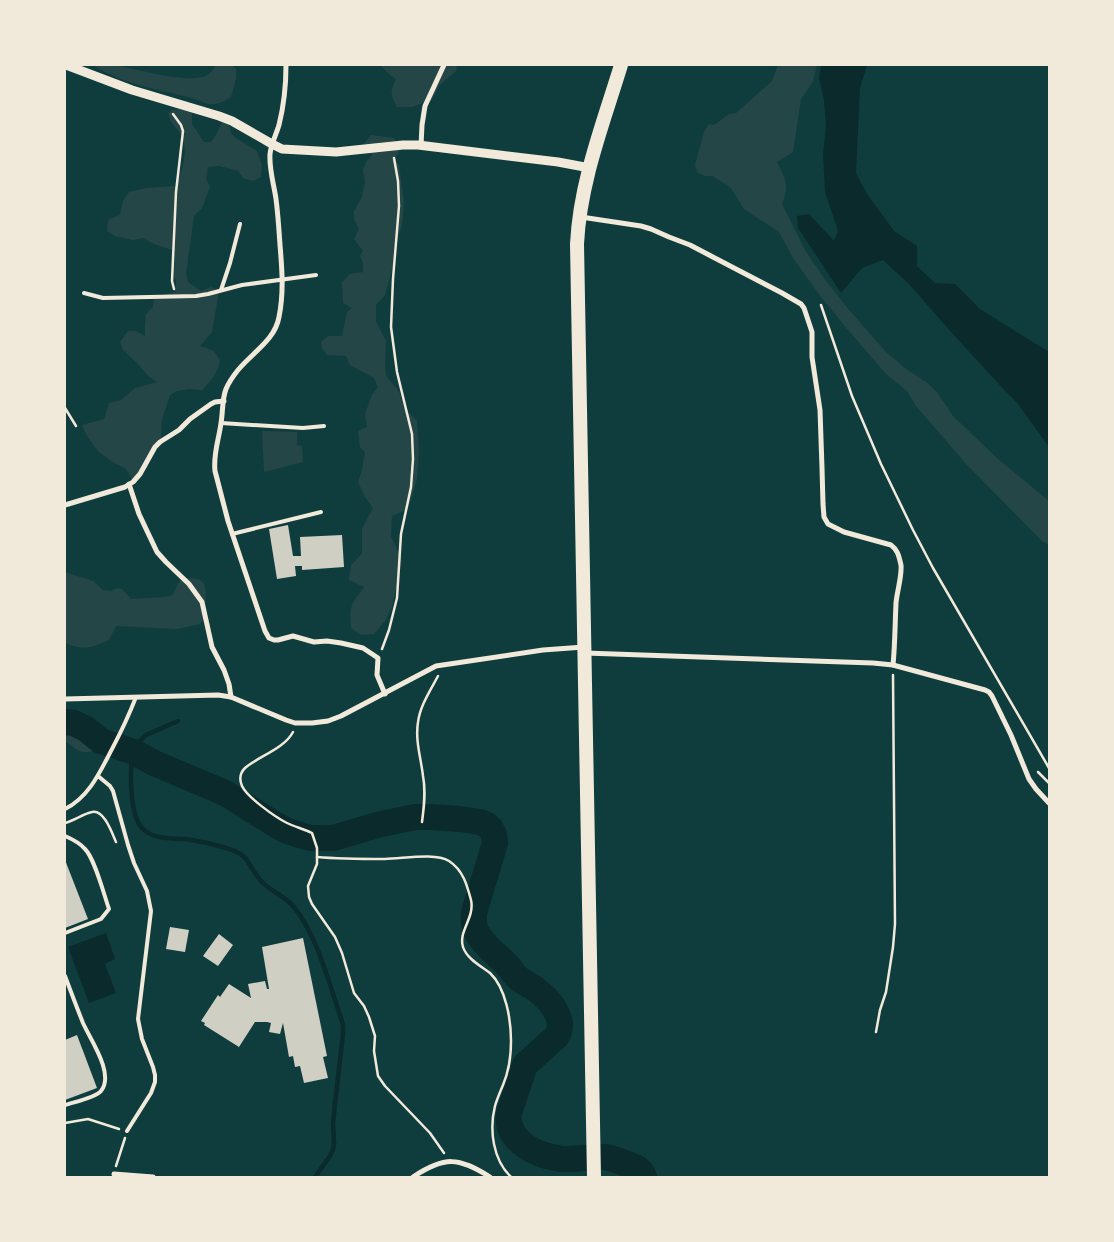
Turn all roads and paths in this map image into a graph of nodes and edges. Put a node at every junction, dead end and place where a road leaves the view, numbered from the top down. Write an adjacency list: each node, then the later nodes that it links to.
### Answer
1 (66, 65): 5 (street)
2 (286, 65): 6 (street)
3 (444, 65): 7 (street)
4 (621, 65): 9 (highway)
5 (174, 102): 6 (street); 16 (path)
6 (272, 144): 8 (street); 13 (street)
7 (421, 146): 8 (street); 9 (street)
8 (392, 147): 28 (path)
9 (590, 168): 10 (highway)
10 (579, 216): 27 (highway); 30 (street)
11 (240, 224): 14 (lane)
12 (316, 276): 13 (lane)
13 (283, 280): 14 (lane); 18 (street)
14 (221, 290): 16 (lane)
15 (84, 294): 16 (lane)
16 (182, 296)
17 (821, 305): 36 (path)
18 (224, 402): 20 (street); 23 (street)
19 (65, 408): 21 (path)
20 (221, 423): 22 (lane); 26 (street)
21 (76, 426)
22 (324, 426)
23 (129, 484): 24 (street); 33 (street)
24 (65, 505)
25 (321, 512): 26 (lane)
26 (232, 534): 28 (street)
27 (584, 650): 29 (street); 30 (street); 57 (highway)
28 (378, 658): 31 (street)
29 (444, 664): 31 (street); 40 (path)
30 (893, 666): 38 (street); 47 (path)
31 (385, 694): 35 (street)
32 (136, 697): 33 (street); 34 (street); 37 (lane)
33 (231, 697): 35 (street)
34 (65, 698)
35 (295, 723): 44 (path)
36 (1049, 768)
37 (98, 776): 39 (lane); 50 (lane)
38 (1049, 804)
39 (65, 809)
40 (422, 822)
41 (65, 823): 43 (path)
42 (65, 836): 45 (lane)
43 (119, 847)
44 (317, 857): 51 (path); 56 (path)
45 (65, 932)
46 (65, 976): 48 (lane)
47 (876, 1032)
48 (65, 1105)
49 (65, 1123): 50 (path)
50 (127, 1131): 52 (path)
51 (448, 1161): 54 (street); 55 (street)
52 (114, 1174): 53 (street)
53 (153, 1177)
54 (413, 1177)
55 (490, 1177)
56 (511, 1177)
57 (594, 1177)

